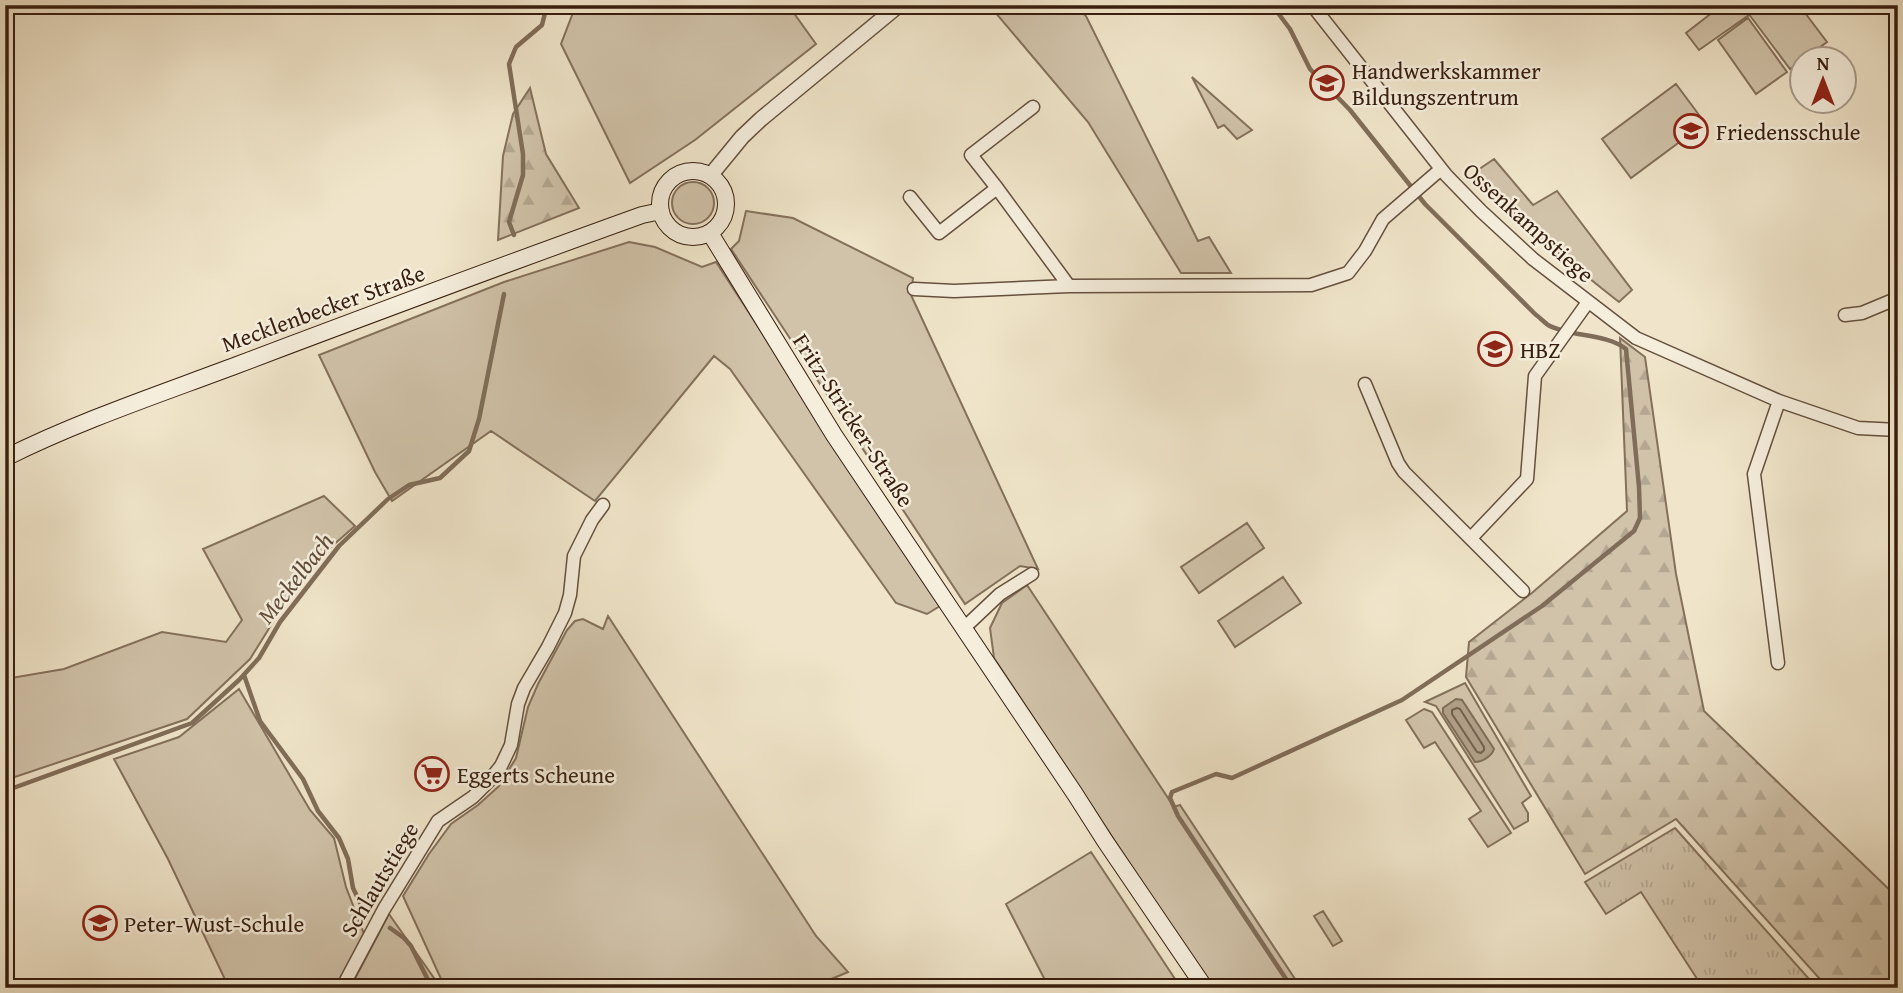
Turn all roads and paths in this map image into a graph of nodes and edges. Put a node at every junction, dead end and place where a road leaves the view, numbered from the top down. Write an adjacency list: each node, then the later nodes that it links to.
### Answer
1 (899, 5): 5 (street)
2 (1312, 5): 4 (street)
3 (1032, 107): 6 (street)
4 (1441, 169): 10 (street, Ossenkampstiege); 13 (street, Ossenkampstiege)
5 (710, 176): 8 (main road); 9 (main road)
6 (997, 188): 7 (street); 10 (street)
7 (911, 197)
8 (660, 211): 9 (main road); 18 (main road, Mecklenbecker Straße)
9 (710, 233): 23 (main road, Fritz-Stricker-Straße)
10 (1069, 286): 11 (street, Ossenkampstiege)
11 (914, 289)
12 (1898, 298): 14 (street)
13 (1588, 302): 16 (street, Ossenkampstiege); 20 (street)
14 (1845, 315)
15 (1365, 384): 20 (street)
16 (1779, 401): 17 (street, Ossenkampstiege); 24 (street)
17 (1898, 430)
18 (5, 458)
19 (603, 505): 25 (street, Schlautstiege)
20 (1471, 538): 22 (street)
21 (1031, 574): 23 (street)
22 (1523, 591)
23 (964, 628): 26 (main road, Fritz-Stricker-Straße)
24 (1778, 663)
25 (342, 988)
26 (1205, 988)

